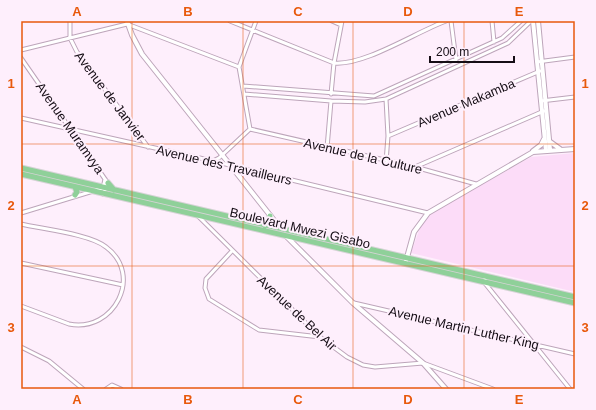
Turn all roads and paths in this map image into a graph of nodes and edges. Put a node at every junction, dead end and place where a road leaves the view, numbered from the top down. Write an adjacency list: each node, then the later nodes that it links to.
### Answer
1 (70, 21): 14 (street, Avenue de Janvier)
2 (230, 21): 13 (street)
3 (256, 21): 13 (street)
4 (332, 21): 12 (street)
5 (446, 21): 22 (street)
6 (451, 21): 19 (street)
7 (492, 21): 15 (street)
8 (521, 21): 15 (street)
9 (532, 21): 21 (street); 30 (street)
10 (538, 21): 20 (street)
11 (127, 22): 14 (street); 23 (street); 48 (street)
12 (342, 23): 22 (street)
13 (253, 30): 22 (street); 23 (street)
14 (70, 38): 16 (street); 42 (street, Avenue de Janvier)
15 (494, 42): 19 (street)
16 (21, 50)
17 (575, 57): 20 (street)
18 (21, 58): 38 (street, Avenue Muramvya)
19 (456, 60): 28 (street)
20 (542, 61): 21 (street); 24 (street)
21 (537, 62): 25 (street)
22 (334, 63): 28 (street)
23 (239, 67): 26 (street)
24 (543, 70): 25 (street, Avenue Makamba); 31 (street)
25 (538, 71): 33 (street); 39 (street, Avenue Makamba)
26 (242, 86): 27 (street); 28 (street)
27 (244, 94): 32 (street); 37 (street)
28 (331, 94)
29 (575, 97): 31 (street)
30 (386, 99): 32 (street); 39 (street)
31 (546, 100): 33 (street); 34 (street)
32 (331, 101): 43 (street)
33 (541, 101): 35 (street)
34 (547, 110): 35 (street); 41 (street)
35 (542, 112): 40 (street); 52 (street)
36 (21, 118): 38 (street, Avenue des Travailleurs)
37 (250, 129): 43 (street, Avenue de la Culture); 48 (street)
38 (70, 130): 42 (street, Avenue des Travailleurs); 56 (street, Avenue Muramvya)
39 (388, 136): 50 (street)
40 (544, 138): 46 (street); 47 (street)
41 (550, 141): 44 (street); 46 (street)
42 (148, 147): 49 (street, Avenue des Travailleurs)
43 (327, 148): 50 (street, Avenue de la Culture)
44 (560, 149): 45 (street); 46 (street)
45 (575, 149)
46 (548, 150): 47 (street)
47 (533, 152): 55 (street)
48 (221, 155): 49 (street); 51 (street)
49 (213, 161): 51 (street, Avenue des Travailleurs)
50 (386, 162): 52 (street, Avenue de la Culture)
51 (230, 166): 63 (street, Avenue des Travailleurs); 64 (street)
52 (414, 167): 55 (street, Avenue de la Culture)
53 (21, 168): 56 (main road, Boulevard Mwezi Gisabo)
54 (21, 174): 57 (main road, Boulevard Mwezi Gisabo)
55 (476, 184): 63 (street)
56 (105, 185): 58 (street, Avenue Muramvya); 59 (street, Avenue Muramvya); 62 (main road, Boulevard Mwezi Gisabo)
57 (75, 187): 58 (main road, Boulevard Mwezi Gisabo); 60 (main road)
58 (91, 191): 59 (main road, Boulevard Mwezi Gisabo); 60 (street, Avenue Muramvya)
59 (103, 194): 62 (main road, Boulevard Mwezi Gisabo)
60 (75, 196): 61 (street, Avenue Muramvya)
61 (21, 213)
62 (197, 213): 66 (main road, Boulevard Mwezi Gisabo); 68 (main road, Boulevard Mwezi Gisabo); 72 (street, Avenue de Bel Air)
63 (428, 213): 73 (street)
64 (270, 216): 66 (main road); 67 (street)
65 (21, 224): 76 (street)
66 (265, 226): 67 (main road, Boulevard Mwezi Gisabo)
67 (281, 230): 68 (street); 71 (main road, Boulevard Mwezi Gisabo)
68 (287, 237): 69 (main road, Boulevard Mwezi Gisabo); 70 (street)
69 (299, 239): 70 (main road); 71 (main road, Boulevard Mwezi Gisabo)
70 (295, 245): 79 (street)
71 (351, 248): 73 (main road, Boulevard Mwezi Gisabo)
72 (232, 251): 82 (street, Avenue de Bel Air); 82 (street)
73 (406, 261): 75 (main road, Boulevard Mwezi Gisabo)
74 (21, 263): 76 (street)
75 (485, 279): 77 (main road, Boulevard Mwezi Gisabo); 83 (street)
76 (123, 286): 81 (street)
77 (561, 297): 78 (main road, Boulevard Mwezi Gisabo); 80 (main road, Boulevard Mwezi Gisabo)
78 (575, 297)
79 (354, 303): 83 (street, Avenue Martin Luther King); 86 (street)
80 (575, 303)
81 (21, 306)
82 (320, 338): 86 (street, Avenue de Bel Air)
83 (533, 344): 85 (street, Avenue Martin Luther King); 92 (street)
84 (21, 347): 87 (street)
85 (575, 354)
86 (423, 363): 90 (street); 91 (street)
87 (83, 389)
88 (106, 389): 89 (street)
89 (121, 389)
90 (446, 389)
91 (493, 389)
92 (570, 389)

